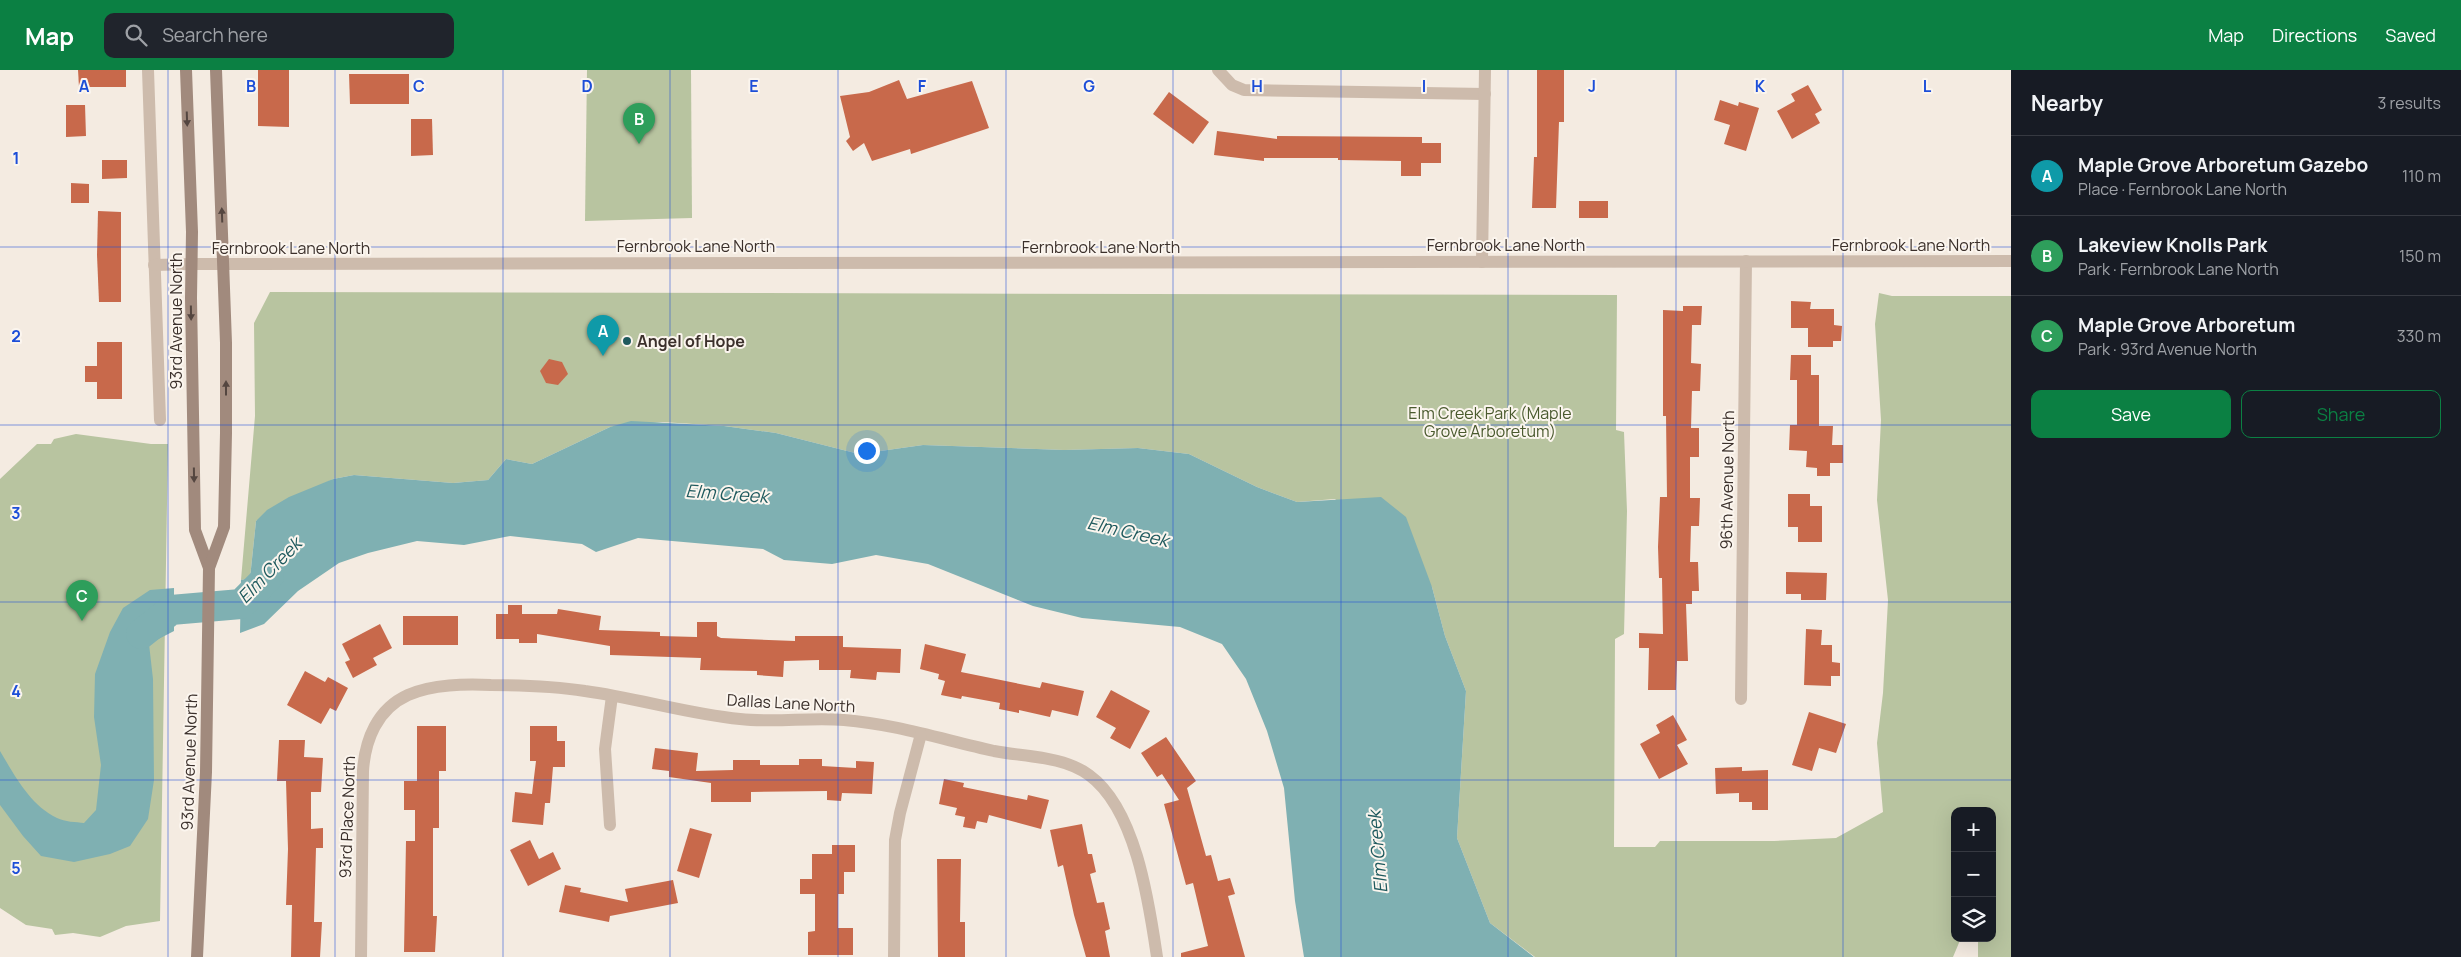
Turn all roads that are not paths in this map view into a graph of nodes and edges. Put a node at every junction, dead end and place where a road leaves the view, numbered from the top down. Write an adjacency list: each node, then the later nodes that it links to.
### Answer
1 (148, 70): 10 (street)
2 (186, 70): 11 (main road, 93rd Avenue North, one-way to 11)
3 (216, 70): 12 (main road, 93rd Avenue North, one-way to 3)
4 (1218, 70): 6 (street)
5 (1485, 70): 6 (street)
6 (1485, 94): 9 (street)
7 (1746, 261): 8 (street, Fernbrook Lane North); 9 (street, Fernbrook Lane North); 17 (street, 96th Avenue North)
8 (2011, 261)
9 (1482, 262): 12 (street, Fernbrook Lane North)
10 (154, 264): 11 (street, Fernbrook Lane North); 13 (street)
11 (192, 264): 12 (street, Fernbrook Lane North); 14 (main road, 93rd Avenue North, one-way to 14)
12 (224, 264): 14 (main road, 93rd Avenue North, one-way to 12)
13 (160, 420)
14 (209, 568): 20 (main road, 93rd Avenue North)
15 (408, 695): 16 (street, Dallas Lane North); 21 (street, 93rd Place North)
16 (612, 696): 18 (street, Dallas Lane North); 19 (street)
17 (1741, 699)
18 (921, 734): 22 (street); 23 (street, Dallas Lane North)
19 (610, 825)
20 (197, 957)
21 (361, 957)
22 (894, 957)
23 (1157, 957)

